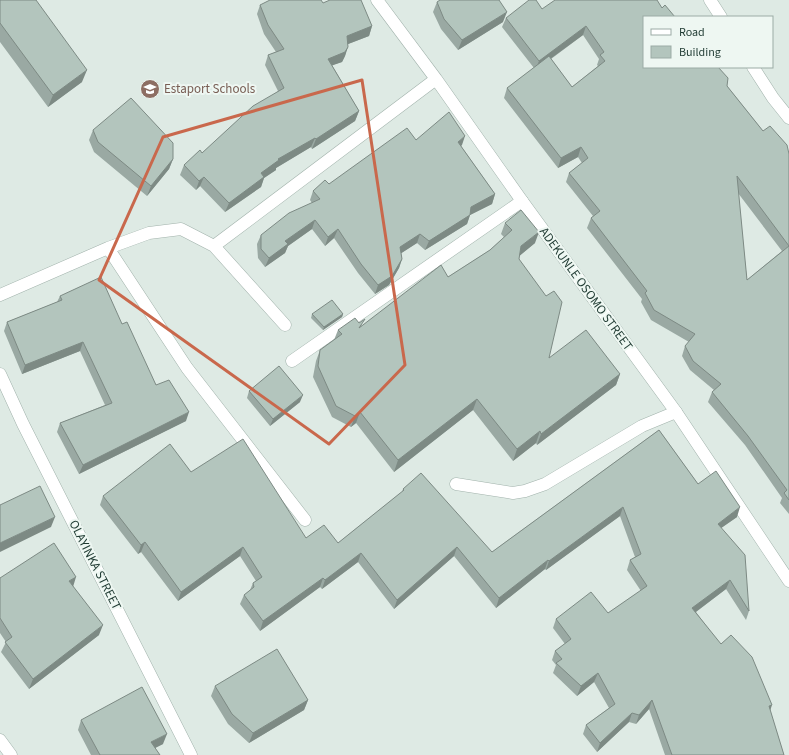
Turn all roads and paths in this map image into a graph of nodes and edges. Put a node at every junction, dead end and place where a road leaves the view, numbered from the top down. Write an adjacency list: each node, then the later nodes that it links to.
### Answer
1 (377, 0): 5 (street, ADEKUNLE OSOMO STREET)
2 (710, 0): 3 (street)
3 (720, 16)
4 (754, 68): 6 (street)
5 (436, 79): 7 (street, ADEKUNLE OSOMO STREET); 8 (street)
6 (789, 118)
7 (522, 201): 12 (street); 14 (street, ADEKUNLE OSOMO STREET)
8 (214, 246): 9 (street); 11 (street)
9 (108, 248): 10 (street); 16 (street)
10 (0, 295)
11 (285, 325)
12 (292, 361)
13 (0, 374): 20 (street, OLAYINKA STREET)
14 (676, 412): 15 (street); 17 (street, ADEKUNLE OSOMO STREET)
15 (456, 484)
16 (305, 520)
17 (789, 581)
18 (0, 740): 19 (street)
19 (11, 755)
20 (192, 755)

